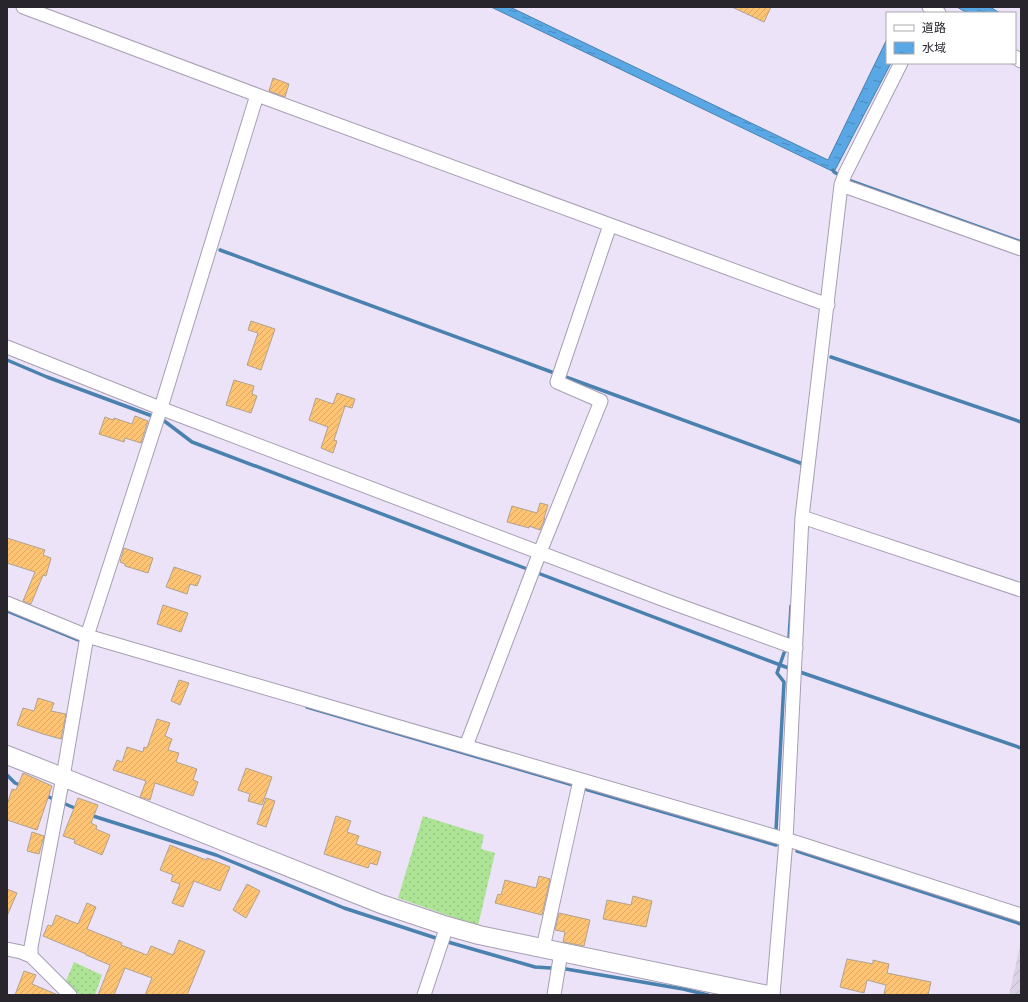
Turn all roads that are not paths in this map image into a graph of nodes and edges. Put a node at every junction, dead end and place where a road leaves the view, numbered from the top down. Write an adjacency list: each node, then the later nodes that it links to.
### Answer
1 (23, 7): 3 (street)
2 (901, 64): 4 (street)
3 (257, 96): 5 (street); 9 (street)
4 (843, 180): 6 (street); 7 (street)
5 (610, 225): 7 (street); 11 (street)
6 (1021, 248)
7 (828, 305): 10 (street)
8 (8, 349): 9 (street)
9 (158, 415): 11 (street); 14 (street)
10 (802, 517): 12 (street); 15 (street)
11 (540, 552): 15 (street); 16 (street)
12 (1021, 590)
13 (7, 602): 14 (street)
14 (87, 636): 16 (street); 18 (street)
15 (796, 655): 20 (street)
16 (466, 746): 19 (street)
17 (7, 756): 18 (street)
18 (63, 777): 22 (street); 25 (street)
19 (580, 780): 20 (street); 23 (street)
20 (786, 840): 21 (street); 31 (street)
21 (1021, 915)
22 (444, 935): 23 (street); 28 (street)
23 (543, 948): 26 (street)
24 (7, 949): 25 (street)
25 (31, 956): 27 (street)
26 (560, 963): 29 (street); 30 (street)
27 (70, 995)
28 (424, 995)
29 (554, 995)
30 (768, 995)
31 (773, 995)

